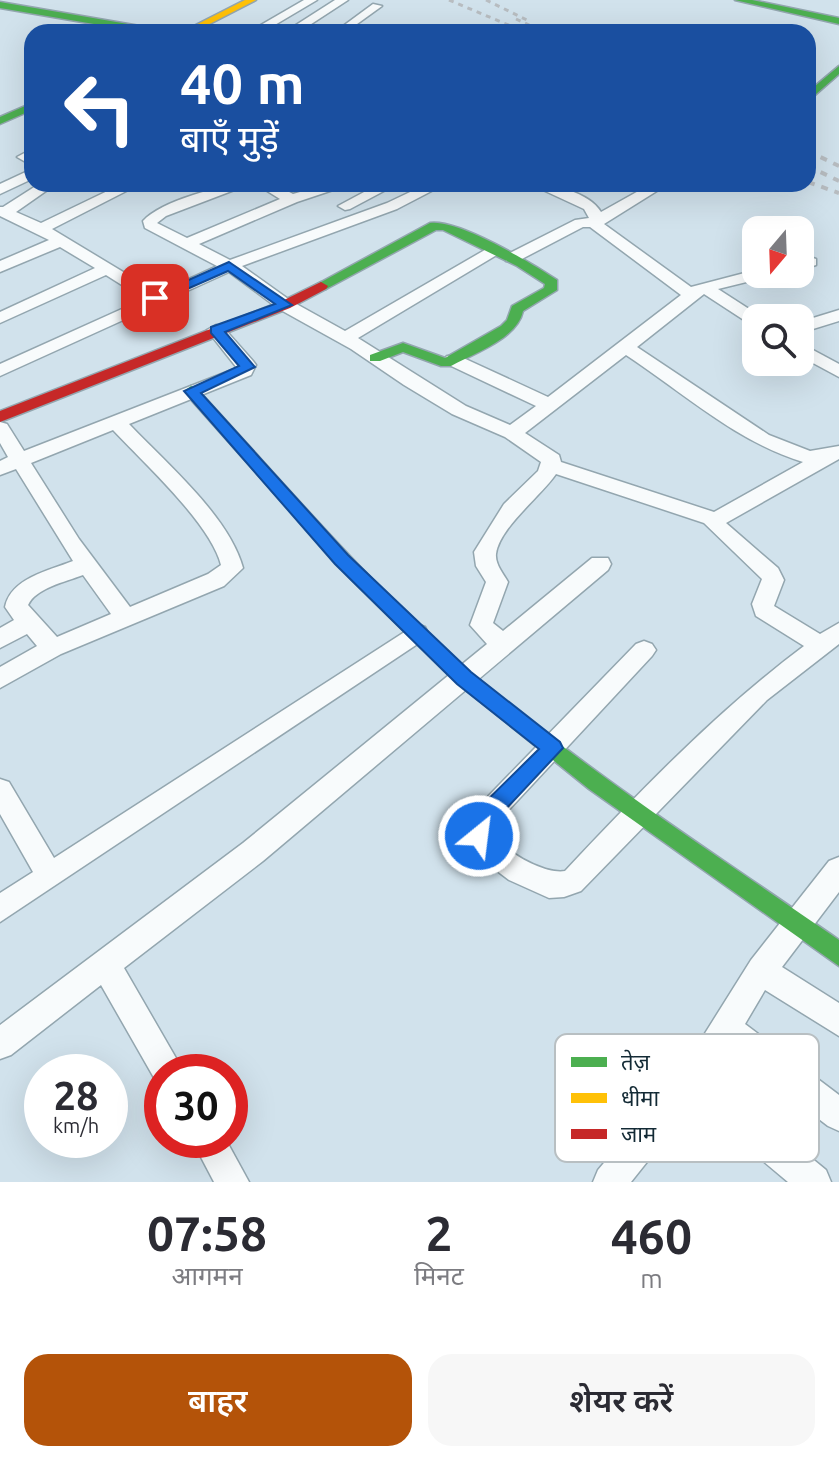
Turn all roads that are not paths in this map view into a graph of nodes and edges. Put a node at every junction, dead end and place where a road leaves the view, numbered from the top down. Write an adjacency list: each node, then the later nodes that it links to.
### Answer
1 (252, 0): 11 (street)
2 (312, 0): 12 (street)
3 (343, 0): 13 (street)
4 (739, 0): 8 (street)
5 (783, 0): 8 (street)
6 (0, 5): 10 (street)
7 (377, 6): 14 (street)
8 (811, 15): 9 (street); 15 (street)
9 (839, 21)
10 (110, 24)
11 (203, 24)
12 (269, 24)
13 (304, 24)
14 (350, 24)
15 (839, 28)
16 (839, 69): 17 (street)
17 (816, 91)
18 (24, 110): 19 (street)
19 (0, 121)
20 (24, 177): 21 (street)
21 (0, 190)
22 (36, 192): 34 (street)
23 (117, 192): 37 (street)
24 (220, 192): 39 (street)
25 (278, 192): 32 (street)
26 (321, 192): 32 (street)
27 (326, 192): 33 (street)
28 (374, 192): 33 (street)
29 (423, 192): 35 (street)
30 (556, 192): 36 (street)
31 (647, 192): 36 (street)
32 (292, 199): 39 (street)
33 (345, 206): 35 (street)
34 (2, 212): 37 (street)
35 (360, 216): 42 (street)
36 (597, 221): 41 (street); 46 (street)
37 (41, 229): 38 (street)
38 (61, 241): 43 (street); 44 (street)
39 (187, 244): 42 (street)
40 (495, 250): 41 (street); 48 (street); 54 (street)
41 (512, 258): 58 (street)
42 (229, 266): 47 (street); 48 (street)
43 (0, 267)
44 (109, 268): 47 (street); 51 (street)
45 (742, 279): 46 (street)
46 (696, 291): 49 (street); 55 (street)
47 (155, 298): 60 (street)
48 (285, 305): 53 (street); 54 (street)
49 (742, 313)
50 (839, 315): 52 (street)
51 (0, 318)
52 (814, 323)
53 (216, 330): 61 (street); 63 (street)
54 (346, 338): 57 (street)
55 (627, 348): 62 (street); 67 (street)
56 (814, 355): 59 (street)
57 (375, 358): 58 (street); 66 (street)
58 (453, 360): 62 (street)
59 (834, 364)
60 (0, 371)
61 (191, 391): 64 (street); 76 (street)
62 (550, 405): 66 (street)
63 (0, 417)
64 (115, 421): 68 (street); 74 (street)
65 (0, 428): 68 (street)
66 (512, 433): 69 (street)
67 (831, 454): 71 (street)
68 (22, 459): 70 (street); 72 (street)
69 (552, 466): 71 (street); 79 (street)
70 (0, 468)
71 (716, 520): 78 (street)
72 (87, 564): 74 (street); 75 (street)
73 (600, 564): 79 (street)
74 (125, 617): 80 (street)
75 (29, 622): 77 (street); 80 (street)
76 (417, 633): 82 (street); 88 (street)
77 (0, 639)
78 (830, 639): 86 (street)
79 (503, 645): 82 (street)
80 (53, 648): 83 (street)
81 (644, 650): 84 (street)
82 (464, 678): 84 (street); 92 (street)
83 (0, 679)
84 (553, 748): 86 (street); 86 (street)
85 (0, 790): 88 (street)
86 (638, 812): 90 (street)
87 (839, 870): 90 (street)
88 (50, 876): 89 (street)
89 (0, 909)
90 (796, 927): 91 (street); 93 (street)
91 (839, 954)
92 (105, 964): 98 (street); 99 (street)
93 (761, 970): 94 (street); 95 (street)
94 (839, 1021)
95 (726, 1029): 96 (street); 97 (street)
96 (723, 1034)
97 (733, 1034)
98 (0, 1044)
99 (158, 1054)
100 (819, 1100): 101 (street)
101 (839, 1115)
102 (218, 1158): 105 (street)
103 (626, 1162): 106 (street)
104 (790, 1162): 107 (street)
105 (232, 1182)
106 (610, 1182)
107 (814, 1182)

